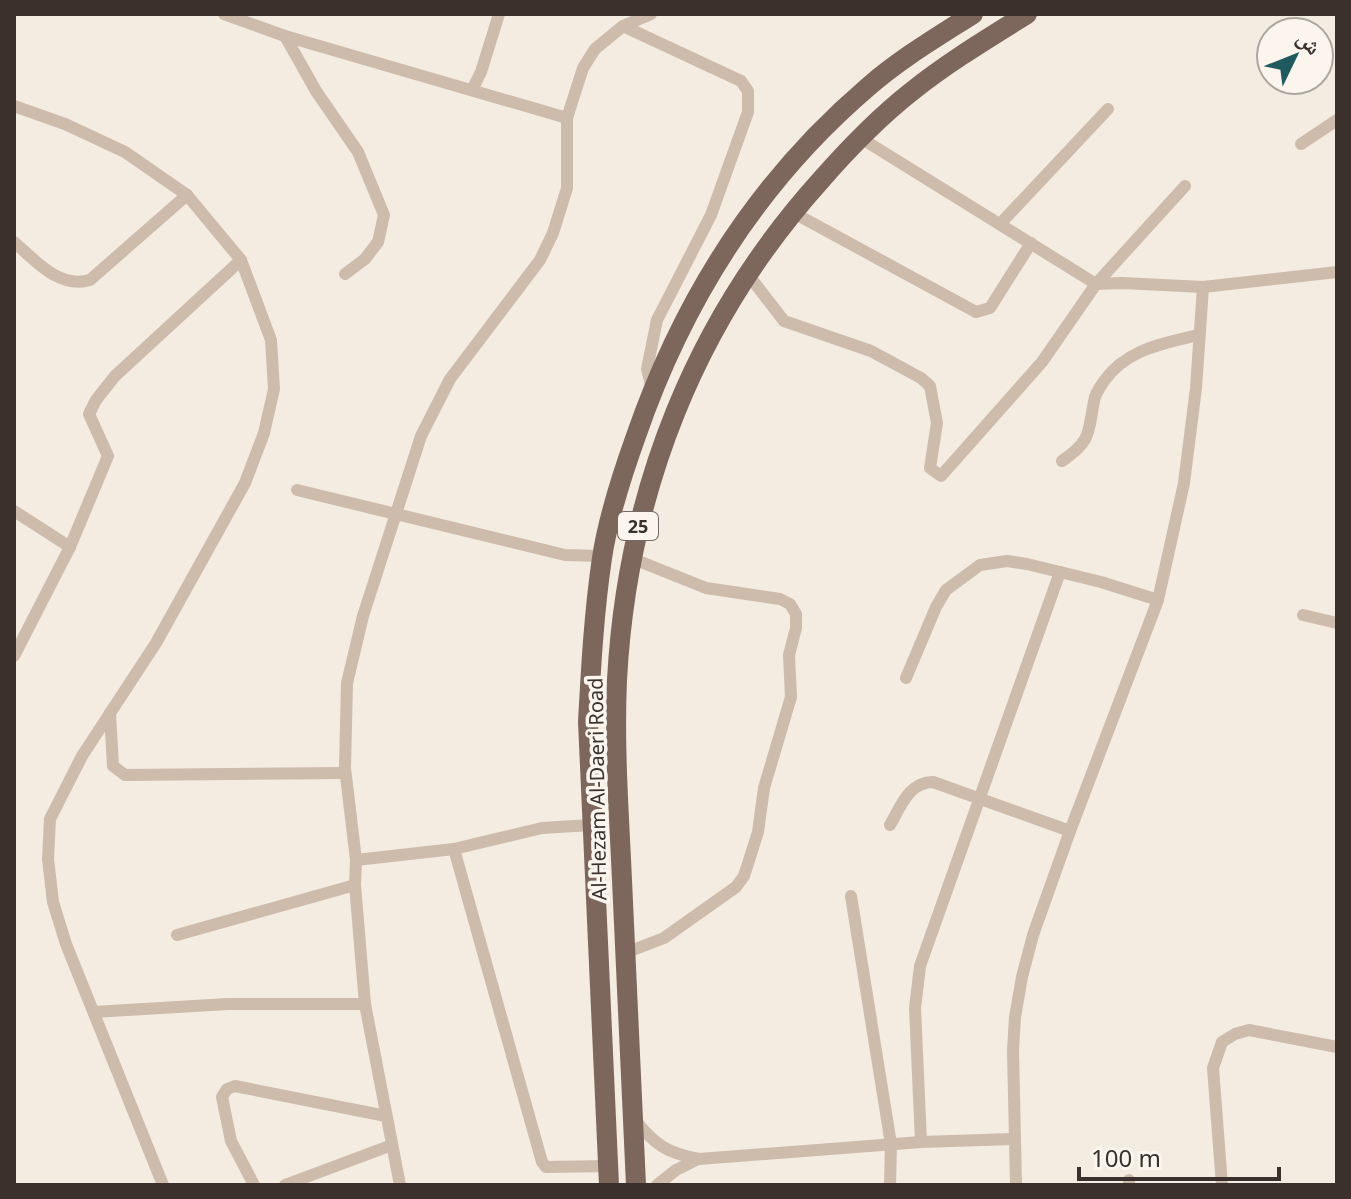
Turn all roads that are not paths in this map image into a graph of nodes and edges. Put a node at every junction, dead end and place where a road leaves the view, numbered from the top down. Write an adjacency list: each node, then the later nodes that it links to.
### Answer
1 (224, 14): 7 (street)
2 (499, 14): 8 (street)
3 (651, 14): 6 (street)
4 (972, 14): 28 (main road, Al-Hezam Al-Daeri Road / 25)
5 (1027, 14): 13 (main road, Al-Hezam Al-Daeri Road / 25)
6 (623, 26): 11 (street); 28 (street)
7 (285, 36): 8 (street); 24 (street)
8 (472, 90): 11 (street)
9 (14, 106): 16 (street)
10 (1108, 109): 18 (street)
11 (567, 118): 32 (street)
12 (1337, 120): 14 (street)
13 (859, 137): 17 (main road, Al-Hezam Al-Daeri Road / 25); 18 (street)
14 (1301, 144)
15 (1185, 186): 25 (street)
16 (187, 195): 19 (street); 21 (street)
17 (792, 212): 20 (street); 23 (main road, Al-Hezam Al-Daeri Road / 25)
18 (1000, 224): 20 (street)
19 (14, 242)
20 (1031, 243): 25 (street)
21 (241, 260): 33 (street); 42 (street)
22 (1337, 272): 26 (street)
23 (747, 273): 25 (street); 35 (main road, Al-Hezam Al-Daeri Road / 25)
24 (345, 274)
25 (1096, 284): 26 (street)
26 (1203, 287): 27 (street)
27 (1198, 335): 29 (street); 37 (street)
28 (652, 389): 34 (main road, Al-Hezam Al-Daeri Road / 25)
29 (1062, 461)
30 (297, 490): 32 (street)
31 (14, 511): 33 (street)
32 (394, 515): 34 (street); 43 (street)
33 (70, 547): 40 (street)
34 (602, 556): 45 (main road, Al-Hezam Al-Daeri Road / 25)
35 (631, 558): 53 (main road, Al-Hezam Al-Daeri Road / 25); 53 (street)
36 (1060, 572): 37 (street); 41 (street); 44 (street)
37 (1158, 600): 47 (street)
38 (1303, 615): 39 (street)
39 (1337, 623)
40 (14, 656)
41 (906, 678)
42 (110, 713): 43 (street); 55 (street)
43 (345, 773): 49 (street)
44 (979, 798): 46 (street); 47 (street); 60 (street)
45 (591, 825): 48 (street); 64 (main road, Al-Hezam Al-Daeri Road / 25)
46 (890, 825)
47 (1070, 831): 59 (street)
48 (454, 849): 49 (street); 64 (street)
49 (356, 860): 50 (street)
50 (355, 885): 52 (street); 54 (street)
51 (851, 896): 61 (street)
52 (177, 935)
53 (625, 953): 58 (main road, Al-Hezam Al-Daeri Road / 25)
54 (365, 1004): 55 (street); 57 (street)
55 (94, 1012): 65 (street)
56 (1337, 1047): 73 (street)
57 (386, 1116): 62 (street); 66 (street)
58 (633, 1117): 63 (street); 69 (main road, Al-Hezam Al-Daeri Road / 25)
59 (1013, 1139): 60 (street); 72 (street)
60 (921, 1142): 61 (street)
61 (891, 1144): 63 (street); 71 (street)
62 (392, 1145): 67 (street); 68 (street)
63 (699, 1159): 70 (street)
64 (609, 1176)
65 (163, 1185)
66 (254, 1185)
67 (285, 1185)
68 (400, 1185)
69 (636, 1185)
70 (657, 1185)
71 (890, 1185)
72 (1016, 1185)
73 (1222, 1185)

